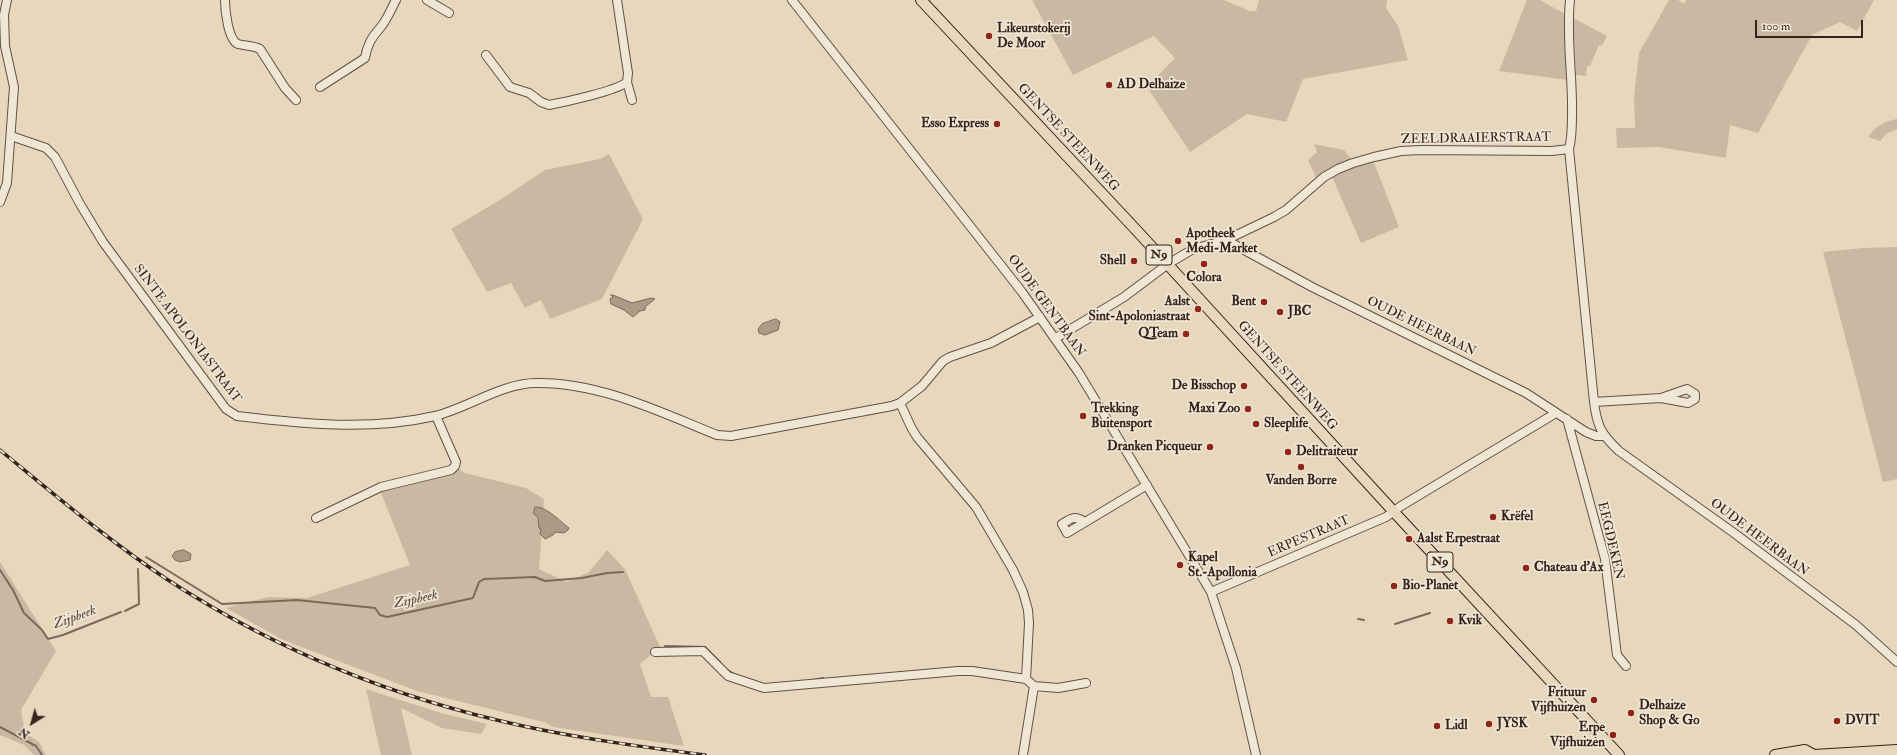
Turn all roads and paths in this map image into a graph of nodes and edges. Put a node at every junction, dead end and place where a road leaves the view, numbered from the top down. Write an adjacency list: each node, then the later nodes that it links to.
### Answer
1 (7, 0): 15 (street)
2 (225, 0): 13 (street)
3 (396, 0): 12 (street)
4 (427, 0): 9 (street)
5 (617, 0): 11 (street)
6 (792, 0): 20 (street, OUDE GENTBAAN)
7 (921, 0): 19 (main road, GENTSE STEENWEG / N9)
8 (1570, 0): 16 (street, ZEELDRAAIERSTRAAT)
9 (449, 13)
10 (486, 55): 11 (street)
11 (627, 82): 14 (street)
12 (320, 87)
13 (296, 100)
14 (632, 100)
15 (11, 136): 17 (street); 26 (street, SINTE APOLONIASTRAAT)
16 (1569, 149): 18 (street, ZEELDRAAIERSTRAAT); 23 (street, OUDE HEERBAAN)
17 (0, 202)
18 (1226, 240): 19 (street, ZEELDRAAIERSTRAAT); 25 (street, OUDE HEERBAAN)
19 (1168, 264): 21 (street); 30 (main road, GENTSE STEENWEG / N9)
20 (1040, 317): 21 (street, OUDE GENTBAAN); 24 (street, SINTE APOLONIASTRAAT)
21 (1056, 338): 29 (street, OUDE GENTBAAN)
22 (1661, 398): 23 (street)
23 (1594, 402): 28 (street, OUDE HEERBAAN)
24 (900, 403): 26 (street, SINTE APOLONIASTRAAT); 37 (street)
25 (1556, 413): 27 (street, OUDE HEERBAAN); 30 (street, ERPESTRAAT)
26 (436, 416): 31 (street)
27 (1567, 420): 28 (street, OUDE HEERBAAN); 36 (street, EEGDEKEN)
28 (1604, 436): 35 (street, OUDE HEERBAAN)
29 (1147, 485): 32 (street); 33 (street, OUDE GENTBAAN)
30 (1394, 512): 33 (street, ERPESTRAAT); 41 (main road, GENTSE STEENWEG / N9)
31 (316, 518)
32 (1085, 522)
33 (1211, 592): 43 (street, OUDE GENTBAAN)
34 (659, 652): 37 (street)
35 (1897, 662)
36 (1626, 666)
37 (1026, 679): 39 (street)
38 (1086, 683): 39 (street)
39 (1034, 686): 42 (street)
40 (1897, 750): 45 (main road)
41 (1620, 754)
42 (1023, 755)
43 (1256, 755)
44 (1775, 755): 45 (main road)
45 (1814, 755)

